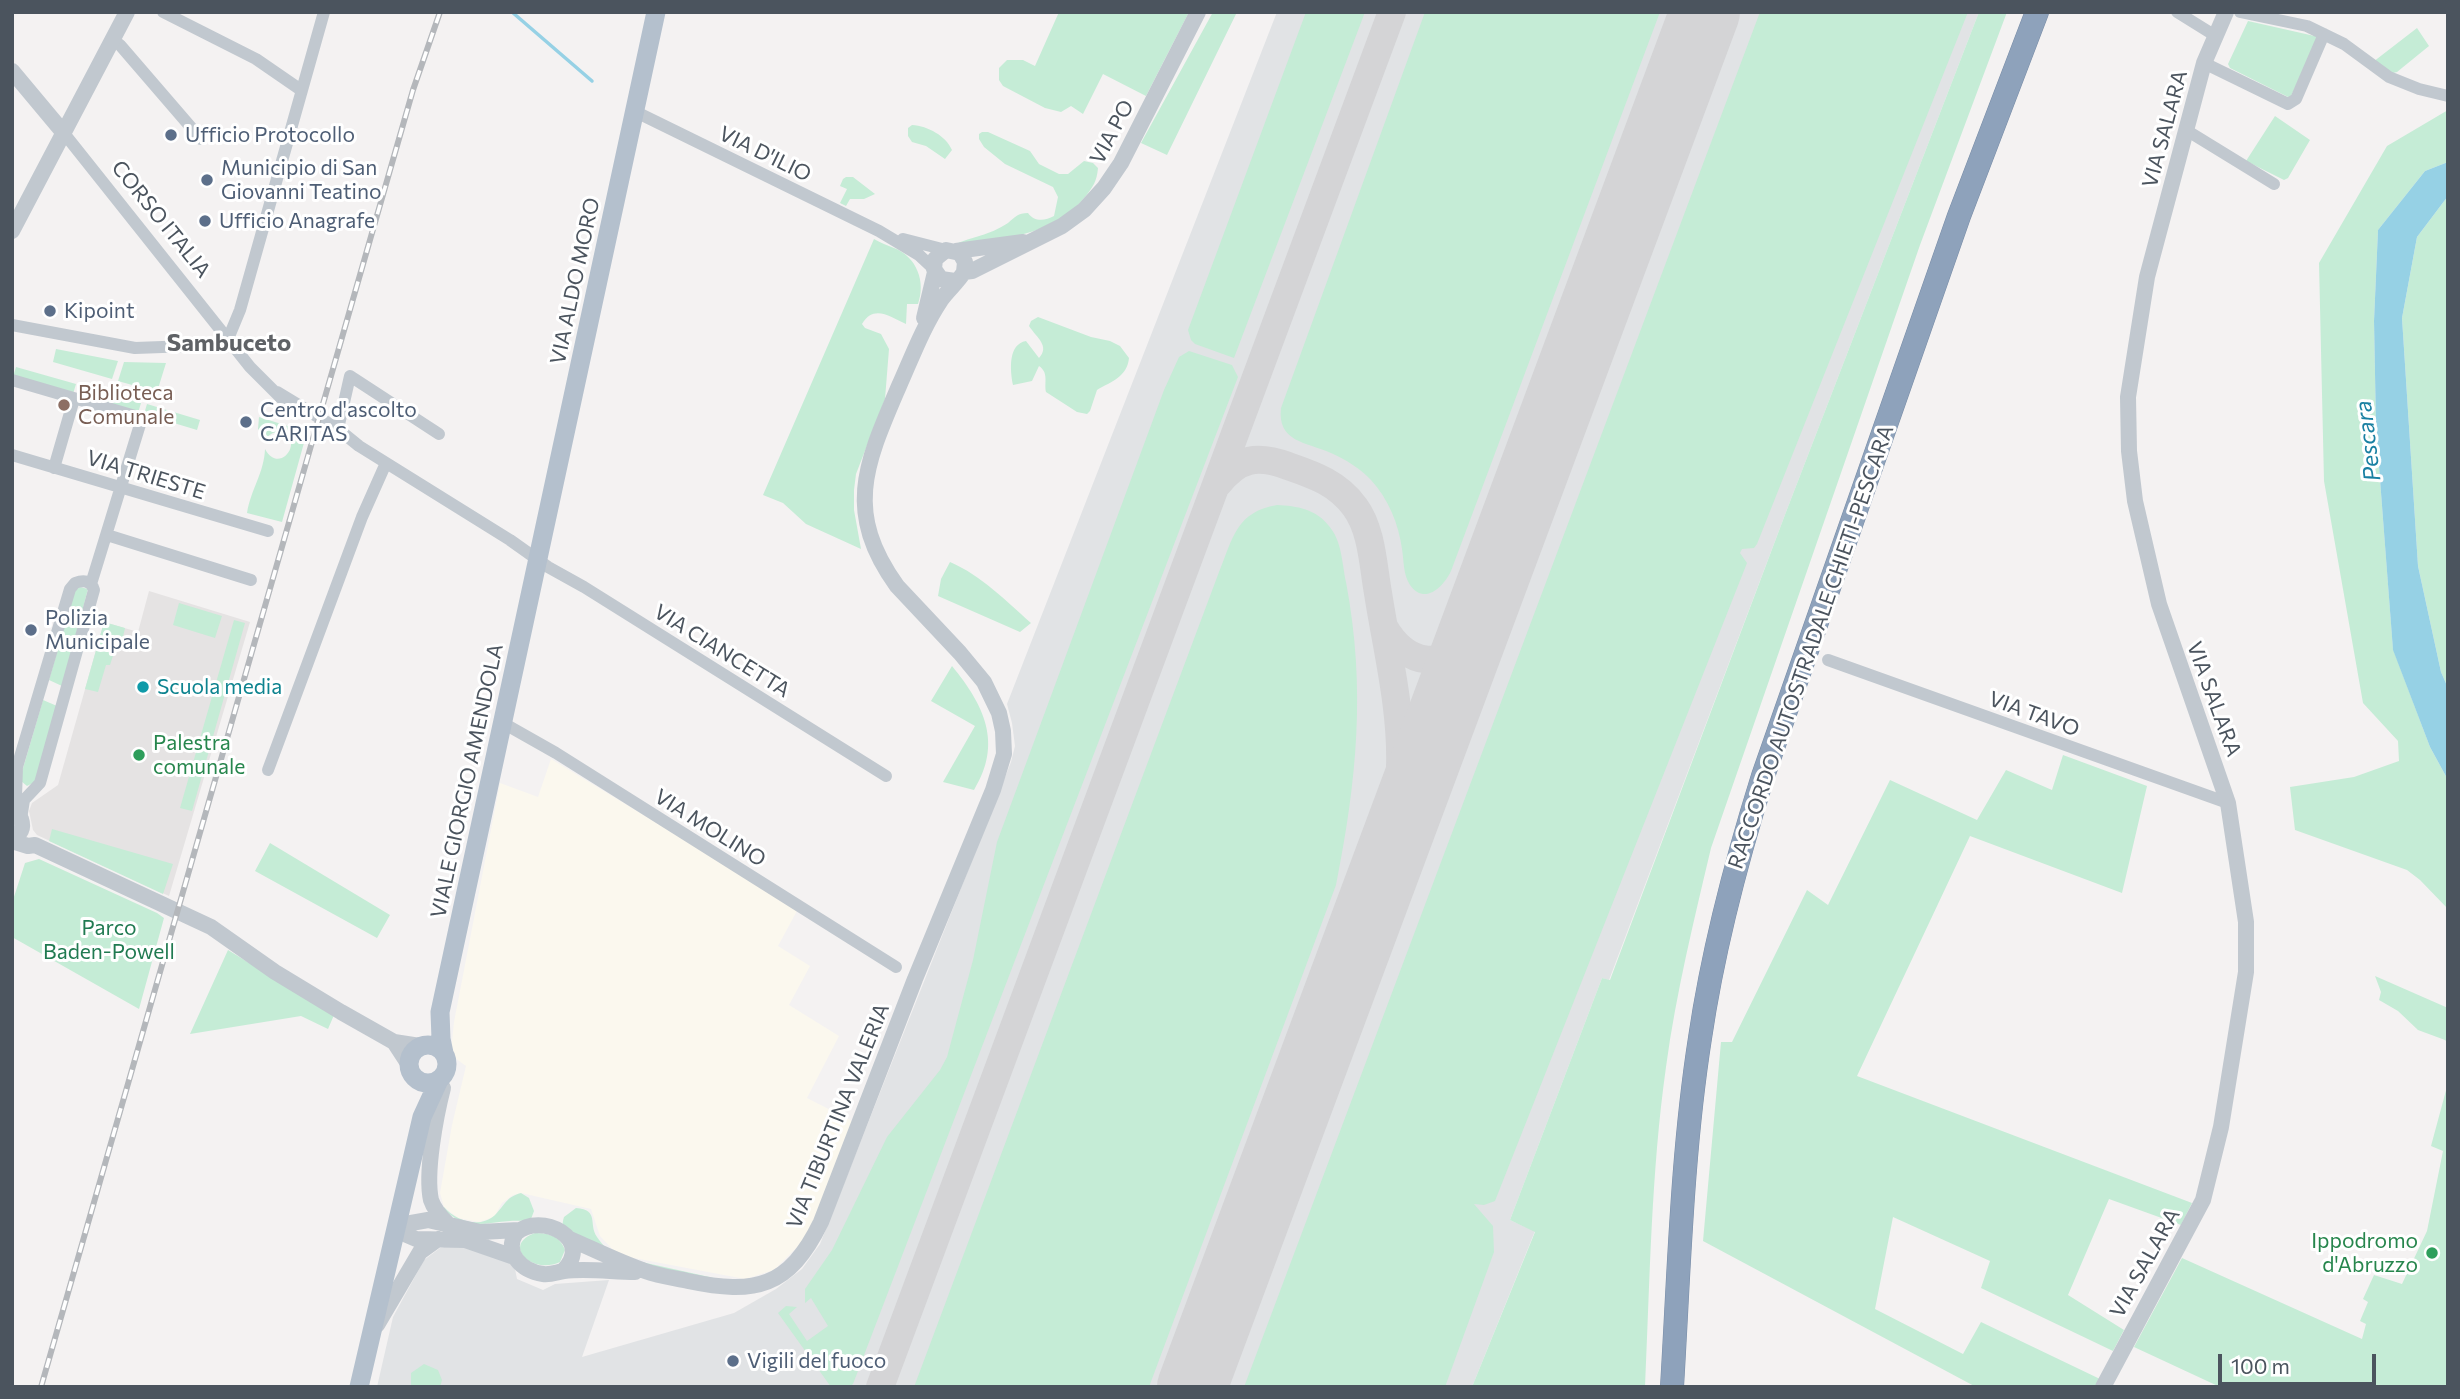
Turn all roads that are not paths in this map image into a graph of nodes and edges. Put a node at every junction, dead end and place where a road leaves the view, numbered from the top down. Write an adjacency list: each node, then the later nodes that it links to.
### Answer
1 (127, 12): 13 (street)
2 (163, 12): 16 (street)
3 (324, 12): 16 (street)
4 (656, 12): 18 (main road, VIA ALDO MORO)
5 (1198, 12): 25 (street, VIA PO)
6 (2021, 12): 73 (highway, RACCORDO AUTOSTRADALE CHIETI-PESCARA)
7 (2037, 12): 74 (highway, RACCORDO AUTOSTRADALE CHIETI-PESCARA)
8 (2177, 12): 12 (street)
9 (2226, 12): 12 (street, VIA SALARA)
10 (2240, 12): 11 (street)
11 (2324, 34): 14 (street); 17 (street)
12 (2214, 35): 14 (street, VIA SALARA)
13 (112, 39): 20 (street); 21 (street)
14 (2203, 63): 19 (street, VIA SALARA)
15 (12, 71): 20 (street, CORSO ITALIA)
16 (301, 90): 31 (street)
17 (2448, 96)
18 (634, 111): 24 (street, VIA D'ILIO); 44 (main road, VIA ALDO MORO)
19 (2186, 130): 22 (street); 53 (street, VIA SALARA)
20 (63, 132): 23 (street); 31 (street, CORSO ITALIA)
21 (201, 139)
22 (2274, 184)
23 (12, 231)
24 (879, 231): 26 (street, VIA D'ILIO); 27 (street, VIA D'ILIO)
25 (1029, 241): 26 (street, VIA PO); 28 (street, VIA PO)
26 (951, 250): 27 (street); 28 (street)
27 (934, 271): 28 (street); 30 (street)
28 (960, 276): 30 (street)
29 (12, 325): 31 (street)
30 (920, 338): 70 (street, VIA TIBURTINA VALERIA)
31 (228, 340): 33 (street, CORSO ITALIA)
32 (12, 380): 34 (street)
33 (277, 392): 35 (street, CORSO ITALIA); 37 (street, CORSO ITALIA)
34 (74, 399): 40 (street); 41 (street)
35 (338, 429): 36 (street); 37 (street, CORSO ITALIA)
36 (439, 433)
37 (356, 443): 39 (street, CORSO ITALIA)
38 (12, 455): 40 (street, VIA TRIESTE)
39 (386, 463): 44 (street, CORSO ITALIA); 49 (street)
40 (54, 468): 41 (street, VIA TRIESTE)
41 (122, 487): 42 (street, VIA TRIESTE); 43 (street)
42 (268, 531)
43 (107, 535): 45 (street); 46 (street)
44 (538, 560): 48 (main road, VIALE GIORGIO AMENDOLA); 50 (street, VIA CIANCETTA)
45 (251, 579)
46 (92, 584): 51 (street); 52 (street)
47 (1828, 660): 53 (street, VIA TAVO)
48 (503, 723): 55 (street, VIA MOLINO); 56 (main road, VIALE GIORGIO AMENDOLA)
49 (268, 770)
50 (886, 776)
51 (18, 783): 52 (street); 54 (street)
52 (32, 790): 54 (street)
53 (2228, 803): 75 (street, VIA SALARA)
54 (15, 824): 57 (street)
55 (896, 967)
56 (440, 1012): 58 (main road, VIALE GIORGIO AMENDOLA); 59 (main road, VIALE GIORGIO AMENDOLA)
57 (394, 1042): 58 (street); 60 (street)
58 (422, 1046): 59 (main road); 60 (main road)
59 (444, 1053): 61 (main road)
60 (413, 1073): 61 (main road); 62 (main road)
61 (441, 1077): 62 (main road); 63 (street)
62 (422, 1117): 64 (main road)
63 (447, 1223): 64 (street); 65 (street)
64 (395, 1230): 66 (street); 71 (main road)
65 (519, 1230): 67 (street); 68 (street)
66 (440, 1239): 68 (street); 71 (street)
67 (570, 1239): 69 (street); 70 (street, VIA TIBURTINA VALERIA)
68 (514, 1257): 69 (street)
69 (563, 1271): 70 (street, VIA TIBURTINA VALERIA)
70 (648, 1272)
71 (370, 1336): 72 (main road)
72 (359, 1387)
73 (1657, 1387)
74 (1672, 1387)
75 (2103, 1387)

